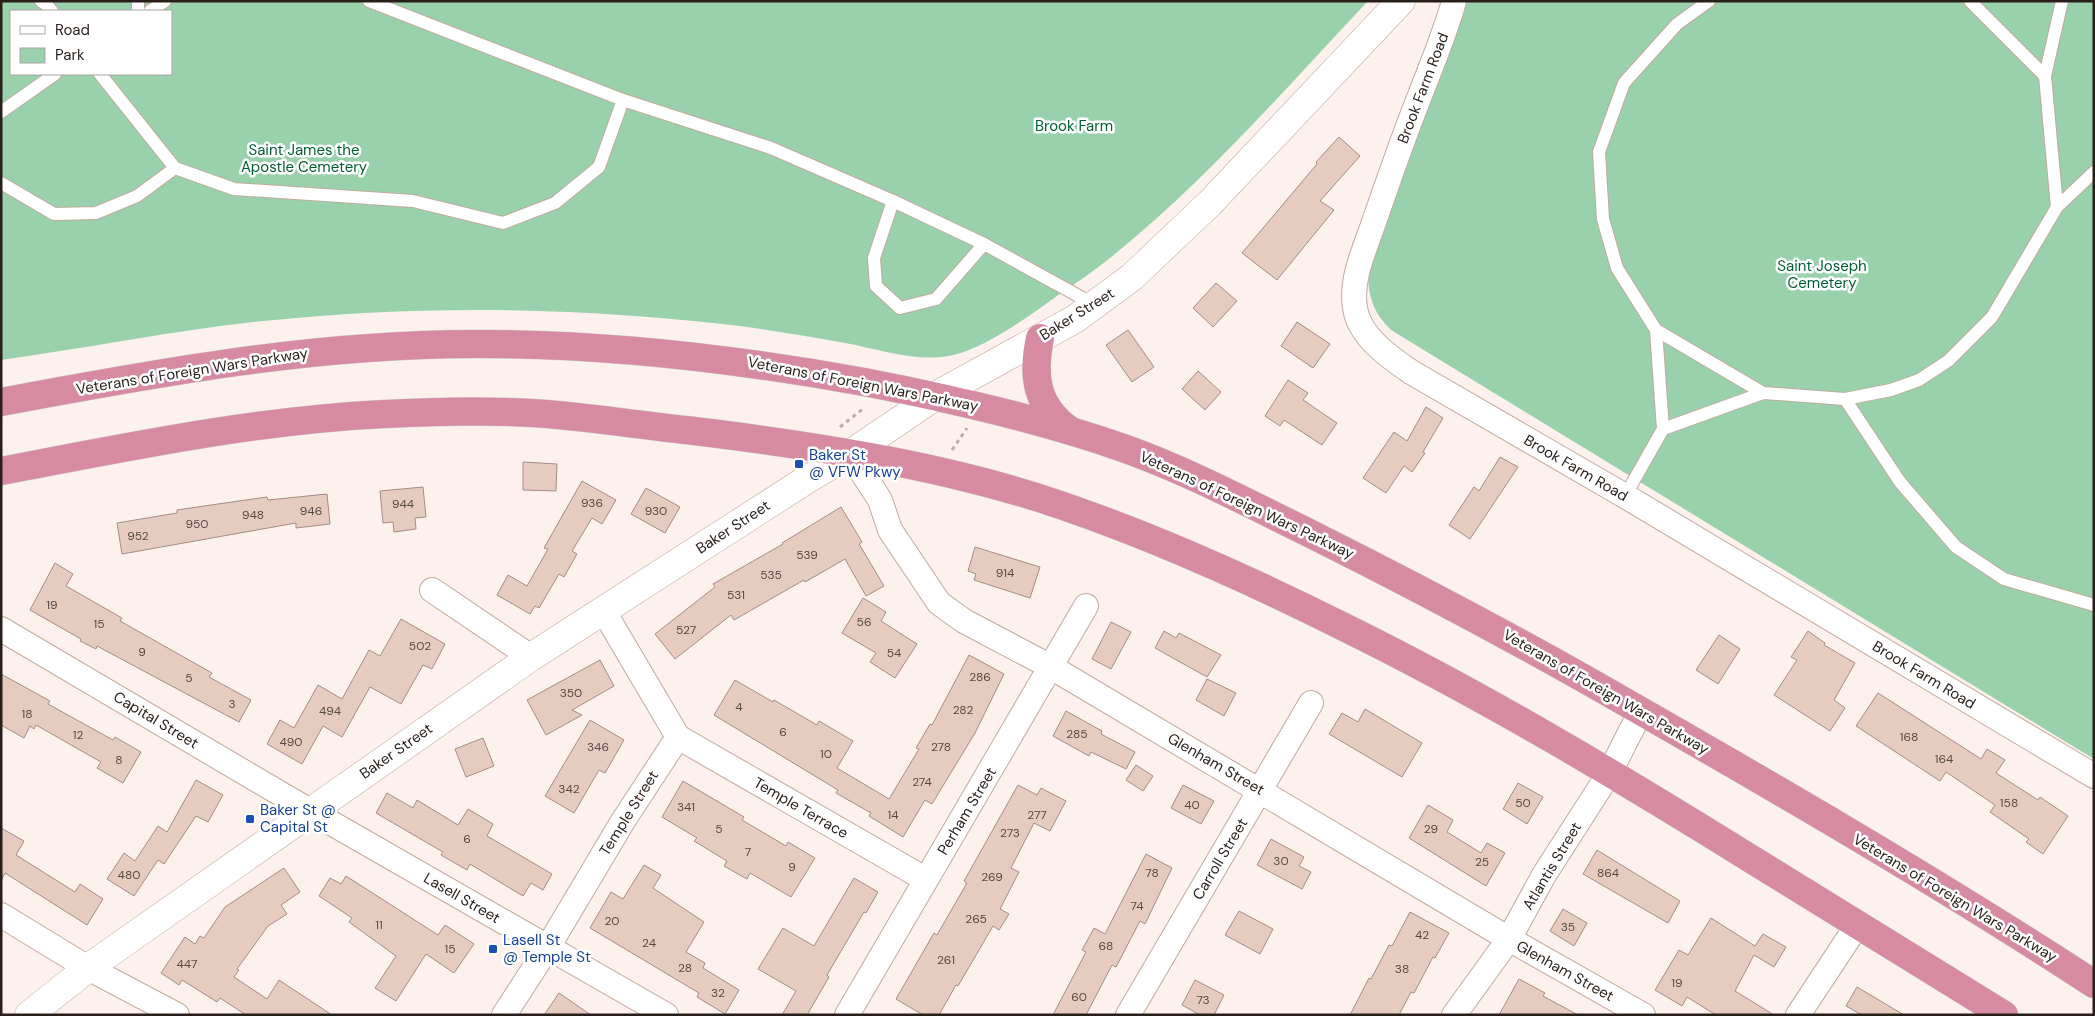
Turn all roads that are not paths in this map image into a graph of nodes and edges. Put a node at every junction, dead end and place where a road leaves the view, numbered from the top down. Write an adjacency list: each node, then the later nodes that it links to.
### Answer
1 (41, 1): 9 (lane)
2 (165, 1): 10 (lane)
3 (369, 1): 14 (lane)
4 (1401, 1): 22 (street, Baker Street)
5 (1454, 1): 33 (street, Brook Farm Road)
6 (1708, 1): 23 (lane)
7 (1970, 1): 13 (lane)
8 (2062, 1): 13 (lane)
9 (51, 10)
10 (152, 10)
11 (54, 75): 15 (lane)
12 (101, 75): 16 (lane)
13 (2045, 76): 20 (lane)
14 (623, 100): 16 (lane); 19 (lane)
15 (1, 112)
16 (175, 168): 18 (lane)
17 (2094, 172): 20 (lane)
18 (1, 182)
19 (893, 201): 21 (lane); 21 (lane)
20 (2057, 207): 27 (lane)
21 (984, 244): 22 (lane)
22 (1095, 304): 24 (street, Baker Street)
23 (1656, 330): 25 (lane); 29 (lane)
24 (1040, 338): 26 (street, Baker Street); 30 (highway)
25 (1763, 393): 27 (lane); 29 (lane)
26 (935, 396): 28 (highway, Veterans of Foreign Wars Parkway); 30 (highway, Veterans of Foreign Wars Parkway); 31 (street, Baker Street)
27 (1845, 398): 36 (lane)
28 (1, 402)
29 (1663, 429): 33 (lane)
30 (1069, 430): 42 (highway, Veterans of Foreign Wars Parkway)
31 (850, 454): 32 (highway); 37 (street, Baker Street); 40 (street, Glenham Street); 44 (highway)
32 (1, 471)
33 (1625, 496): 45 (street, Brook Farm Road)
34 (432, 590): 39 (street)
35 (1086, 606): 40 (street, Perham Street)
36 (2094, 606)
37 (603, 610): 39 (street, Baker Street); 43 (street)
38 (1, 629): 47 (street, Capital Street)
39 (531, 657): 47 (street, Baker Street)
40 (1051, 667): 46 (street, Glenham Street); 48 (street, Perham Street)
41 (1311, 703): 46 (street, Carroll Street)
42 (1641, 711): 44 (street, Atlantis Street); 54 (highway, Veterans of Foreign Wars Parkway)
43 (678, 737): 48 (street, Temple Terrace); 52 (street, Temple Street)
44 (1610, 772): 50 (highway); 51 (street, Atlantis Street)
45 (2094, 776)
46 (1260, 790): 51 (street, Glenham Street); 60 (street, Carroll Street)
47 (310, 811): 52 (street, Lasell Street); 53 (street, Baker Street)
48 (925, 880): 59 (street, Perham Street)
49 (1, 915): 53 (street)
50 (1858, 924): 63 (street); 64 (highway)
51 (1509, 939): 61 (street, Atlantis Street); 62 (street, Glenham Street)
52 (548, 947): 57 (street, Temple Street); 58 (street, Lasell Street)
53 (88, 968): 55 (street, Baker Street); 56 (street)
54 (2094, 984)
55 (29, 1015)
56 (177, 1015)
57 (504, 1015)
58 (666, 1015)
59 (847, 1015)
60 (1128, 1015)
61 (1454, 1015)
62 (1643, 1015)
63 (1798, 1015)
64 (2004, 1015)

